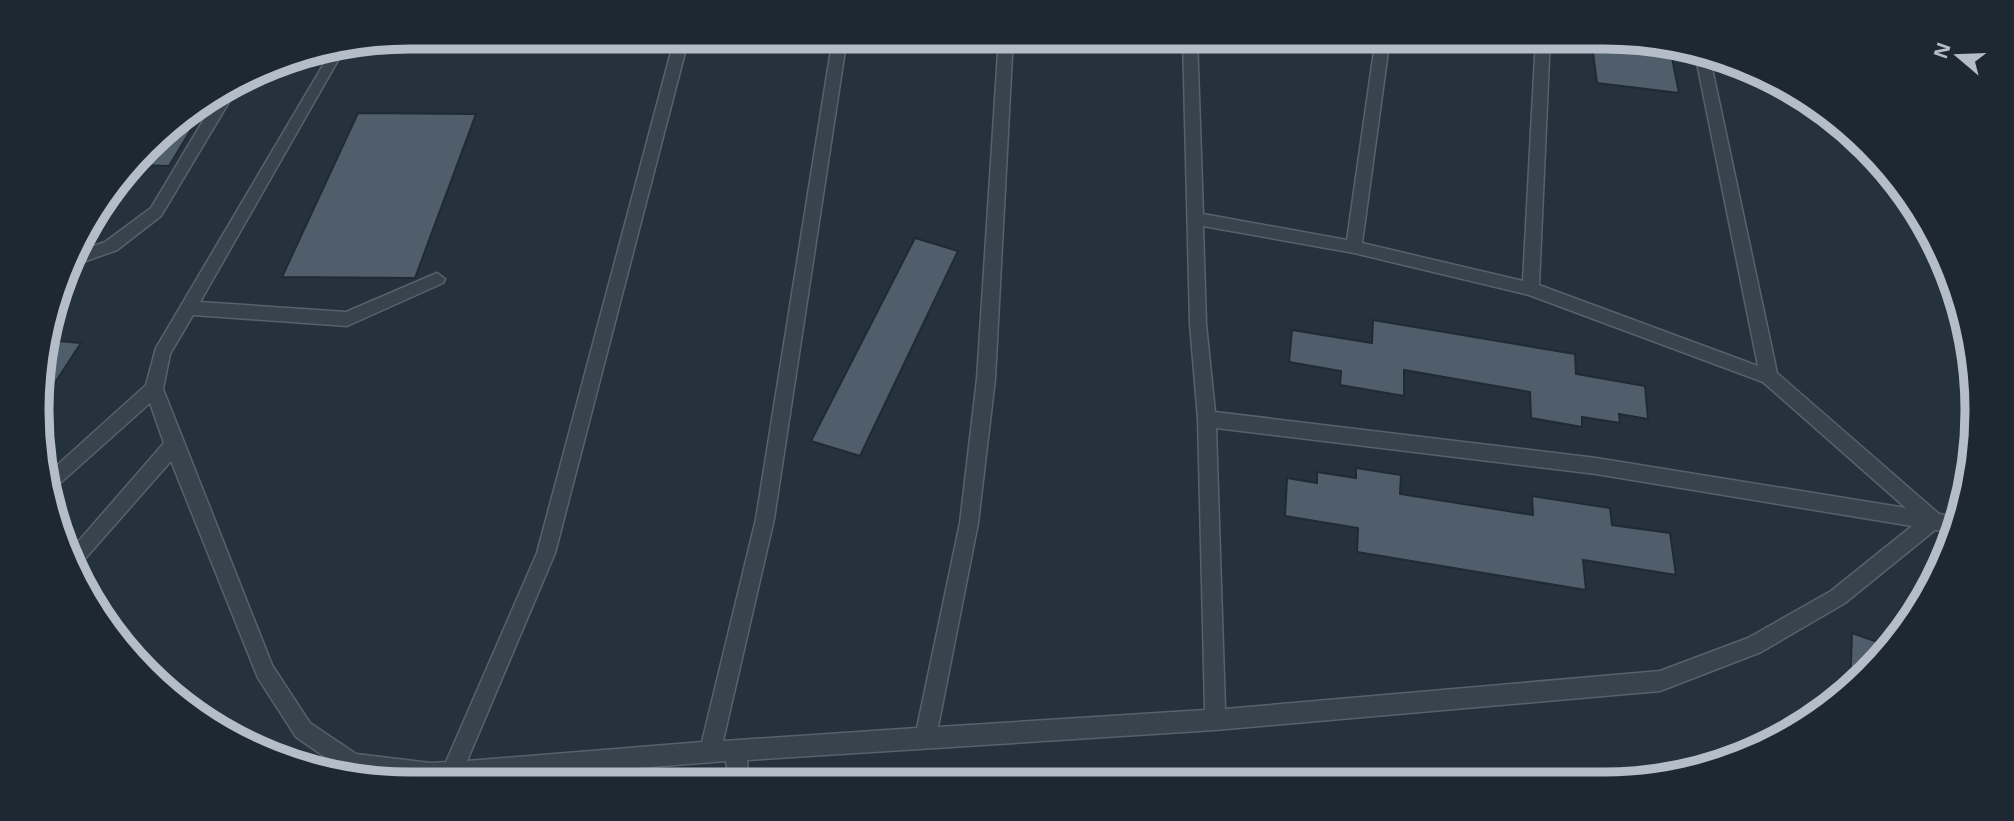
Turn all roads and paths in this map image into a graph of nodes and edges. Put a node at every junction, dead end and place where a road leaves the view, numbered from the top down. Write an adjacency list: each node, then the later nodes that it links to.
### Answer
1 (679, 49): 29 (lane)
2 (838, 49): 27 (lane)
3 (1005, 49): 25 (lane)
4 (1190, 49): 10 (lane)
5 (1381, 49): 11 (lane)
6 (1542, 49): 14 (lane)
7 (334, 57): 15 (lane)
8 (1704, 63): 16 (lane)
9 (222, 102): 12 (lane)
10 (1195, 219): 11 (lane); 18 (lane)
11 (1354, 247): 14 (lane)
12 (84, 256)
13 (437, 279): 15 (lane)
14 (1531, 289): 16 (lane)
15 (189, 308): 17 (lane)
16 (1769, 377): 21 (lane)
17 (154, 389): 19 (lane); 20 (lane)
18 (1207, 419): 21 (lane); 24 (lane)
19 (174, 445): 23 (lane); 28 (lane)
20 (55, 477)
21 (1933, 520): 22 (lane); 24 (lane)
22 (1947, 523)
23 (79, 554)
24 (1214, 720): 25 (lane)
25 (925, 738): 26 (lane)
26 (735, 750): 27 (lane); 30 (lane)
27 (709, 752): 29 (lane)
28 (415, 772)
29 (452, 772)
30 (738, 772)

